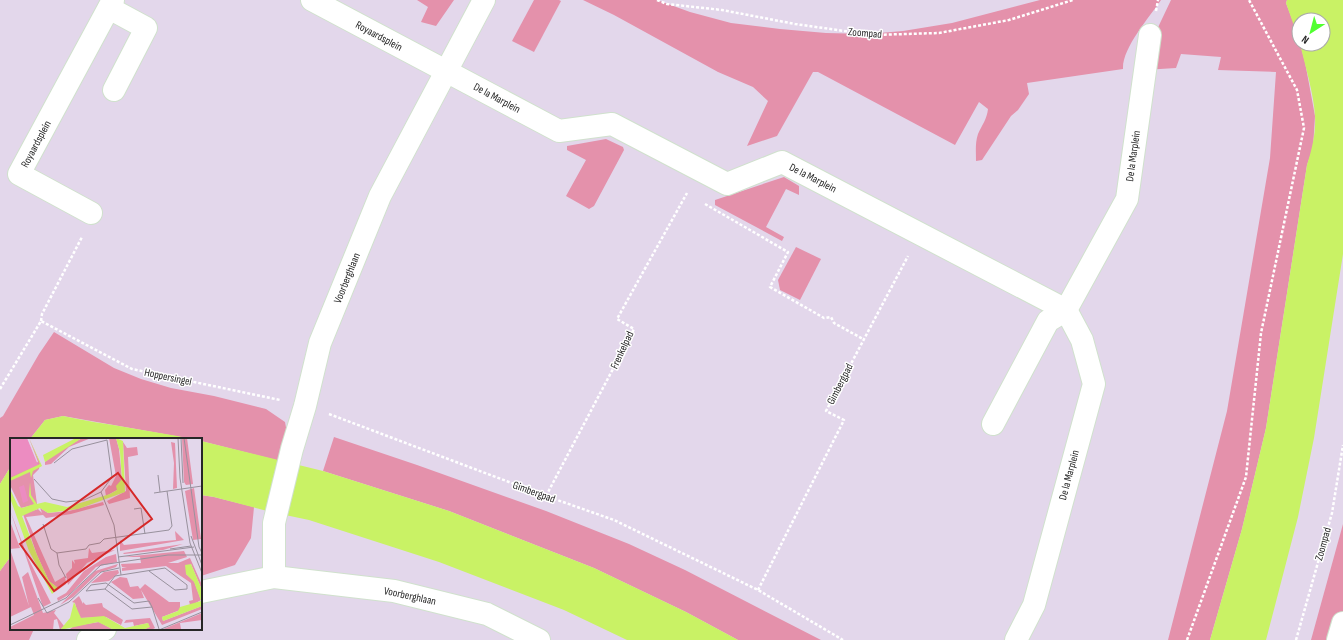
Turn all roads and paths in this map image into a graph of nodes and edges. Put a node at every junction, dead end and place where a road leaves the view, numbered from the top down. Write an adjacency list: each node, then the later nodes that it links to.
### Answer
1 (312, 0): 8 (street, Royaardsplein)
2 (484, 0): 8 (street, Voorberghlaan)
3 (657, 0): 4 (path, Zoompad)
4 (1073, 0)
5 (1249, 0): 33 (path)
6 (111, 4): 9 (street); 14 (street, Royaardsplein)
7 (1150, 35): 16 (street, De la Marplein)
8 (447, 71): 10 (street, De la Marplein); 20 (street, Voorberghlaan)
9 (114, 90)
10 (699, 170): 11 (path, Frenkelpad); 15 (street, De la Marplein)
11 (686, 193): 12 (path); 23 (path, Frenkelpad)
12 (693, 197)
13 (700, 201): 18 (path)
14 (91, 212): 17 (path)
15 (920, 234): 16 (street, De la Marplein); 18 (path, Gimbergpad)
16 (1066, 310): 21 (street, De la Marplein); 32 (street, De la Marplein)
17 (41, 321): 19 (path); 20 (path, Hoppersingel)
18 (863, 339): 25 (path, Gimbergpad)
19 (0, 389)
20 (305, 406): 23 (path, Gimbergpad); 24 (street, Voorberghlaan)
21 (993, 424)
22 (1343, 445): 34 (path, Zoompad)
23 (546, 496): 25 (path, Gimbergpad)
24 (274, 577): 26 (street, Voorberghlaan); 30 (street, Voorberghlaan)
25 (758, 590): 31 (path, Gimbergpad)
26 (202, 592)
27 (1343, 623): 35 (street)
28 (103, 630): 29 (street)
29 (88, 640)
30 (539, 640)
31 (843, 640)
32 (1016, 640)
33 (1187, 640)
34 (1296, 640)
35 (1338, 640)

